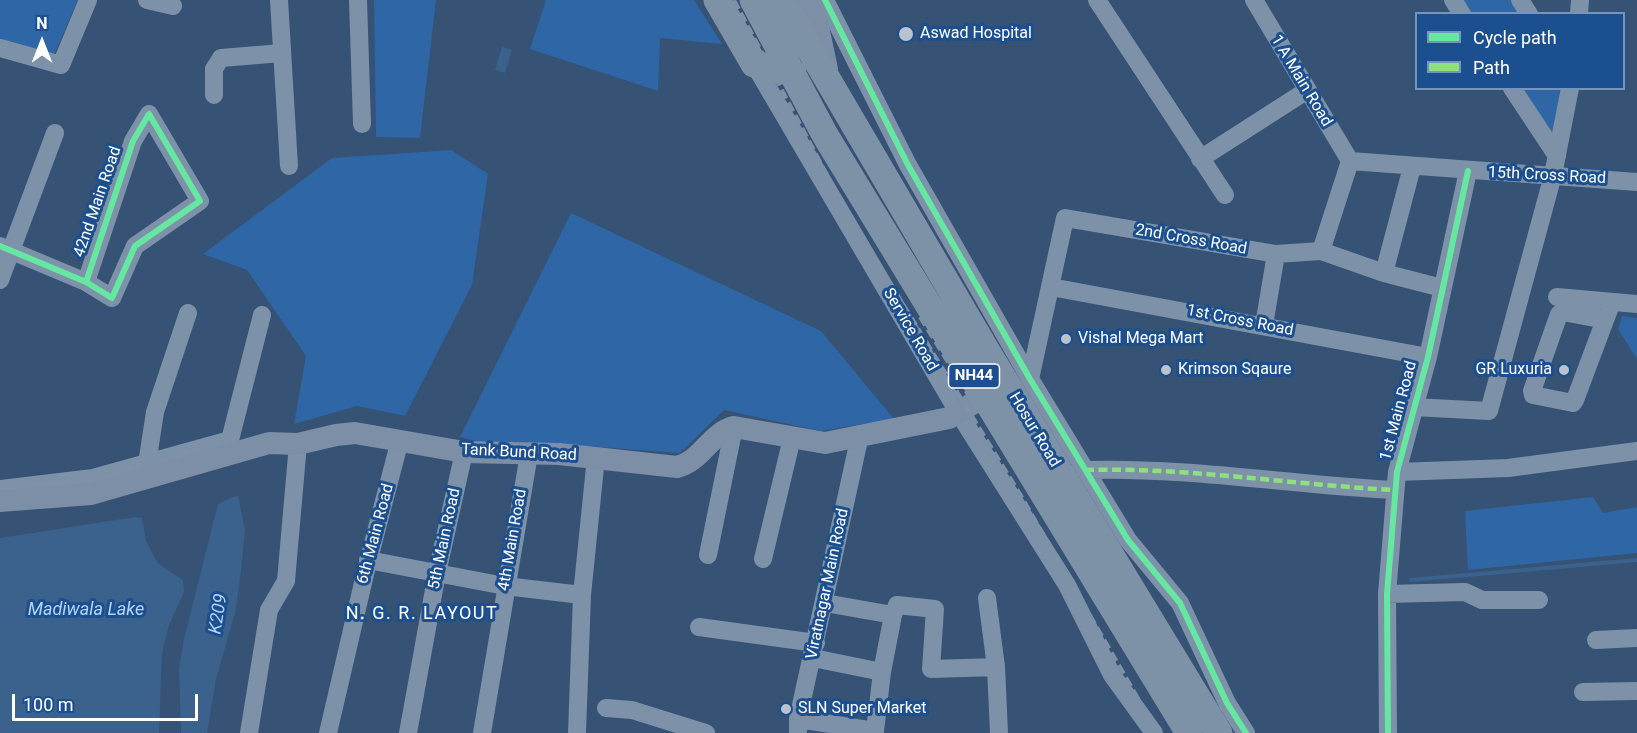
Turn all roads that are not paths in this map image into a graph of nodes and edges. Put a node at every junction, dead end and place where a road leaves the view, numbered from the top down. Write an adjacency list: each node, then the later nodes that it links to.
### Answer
1 (88, 0): 12 (street)
2 (147, 0): 11 (street)
3 (279, 0): 13 (street)
4 (358, 0): 21 (street)
5 (717, 0): 14 (highway)
6 (753, 0): 15 (highway, Hosur Road / NH44)
7 (781, 0): 16 (highway, Hosur Road / NH44)
8 (1097, 0): 24 (street)
9 (1254, 0): 19 (street, 1 A Main Road)
10 (812, 2): 16 (main road); 48 (street)
11 (174, 6)
12 (0, 48)
13 (282, 53): 20 (street); 26 (street)
14 (749, 55): 15 (highway); 51 (street, Service Road)
15 (793, 73): 49 (highway, Hosur Road / NH44)
16 (831, 89): 62 (highway, Hosur Road / NH44)
17 (1513, 90): 23 (street)
18 (1570, 90): 23 (street)
19 (1306, 91): 24 (street); 25 (street, 1 A Main Road)
20 (214, 95)
21 (362, 124)
22 (55, 133): 32 (street)
23 (1557, 156): 29 (street)
24 (1200, 159): 31 (street)
25 (1350, 161): 27 (street, 15th Cross Road); 33 (street)
26 (289, 166)
27 (1412, 167): 28 (street, 15th Cross Road); 35 (street)
28 (1468, 171): 29 (street, 15th Cross Road); 39 (street, 1st Main Road)
29 (1553, 175): 30 (street, 15th Cross Road); 50 (street)
30 (1637, 182)
31 (1225, 195)
32 (5, 248): 36 (street); 37 (street)
33 (1321, 251): 34 (street, 2nd Cross Road); 35 (street, 2nd Cross Road)
34 (1276, 254): 38 (street, 2nd Cross Road); 46 (street)
35 (1384, 273): 39 (street, 2nd Cross Road)
36 (0, 280)
37 (86, 282): 37 (street, 42nd Main Road)
38 (1051, 287): 46 (street, 1st Cross Road); 48 (street, 2nd Cross Road)
39 (1442, 288): 47 (street, 1st Main Road)
40 (1557, 297): 41 (street)
41 (1612, 302): 42 (street); 45 (street)
42 (1637, 304)
43 (188, 313): 61 (street)
44 (262, 315): 61 (street)
45 (1605, 320): 45 (street)
46 (1264, 325): 47 (street, 1st Cross Road)
47 (1428, 357): 50 (street, 1st Main Road)
48 (1030, 379): 62 (street)
49 (986, 396): 51 (main road); 86 (highway, Hosur Road / NH44)
50 (1414, 408): 63 (street, 1st Main Road)
51 (958, 412): 53 (main road); 96 (street, Service Road)
52 (734, 427): 54 (main road); 60 (main road, Tank Bund Road); 66 (street)
53 (860, 435): 54 (main road); 75 (street, Viratnagar Main Road)
54 (792, 438): 67 (street)
55 (400, 440): 56 (main road, Tank Bund Road); 58 (main road, Tank Bund Road); 68 (street, 6th Main Road)
56 (298, 444): 65 (main road, Tank Bund Road); 89 (street)
57 (1637, 450): 63 (street)
58 (464, 452): 59 (main road, Tank Bund Road); 69 (street, 5th Main Road)
59 (529, 454): 60 (main road, Tank Bund Road); 70 (street, 4th Main Road)
60 (596, 457): 72 (street)
61 (147, 464): 64 (street)
62 (1074, 474): 63 (street); 97 (highway, Hosur Road / NH44); 98 (street)
63 (1396, 481): 71 (street, 1st Main Road)
64 (0, 489)
65 (0, 501)
66 (708, 555)
67 (763, 559)
68 (368, 560): 69 (street); 90 (street, 6th Main Road)
69 (438, 573): 70 (street); 91 (street, 5th Main Road)
70 (505, 586): 72 (street); 92 (street, 4th Main Road)
71 (1387, 594): 74 (street); 99 (street, 1st Main Road)
72 (582, 595): 93 (street)
73 (987, 598): 81 (street)
74 (1539, 600)
75 (825, 603): 76 (street); 80 (street, Viratnagar Main Road)
76 (892, 615): 81 (street); 82 (street)
77 (699, 627): 80 (street)
78 (1637, 638): 79 (street)
79 (1596, 640)
80 (814, 650): 82 (street); 87 (street, Viratnagar Main Road)
81 (996, 667): 95 (street)
82 (882, 672): 88 (street)
83 (1637, 691): 84 (street)
84 (1583, 692)
85 (606, 708): 94 (street)
86 (1184, 725): 96 (street)
87 (798, 726): 88 (street)
88 (875, 732)
89 (249, 733)
90 (328, 733)
91 (408, 733)
92 (482, 733)
93 (578, 733)
94 (706, 733)
95 (999, 733)
96 (1155, 733)
97 (1219, 733)
98 (1246, 733)
99 (1388, 733)

